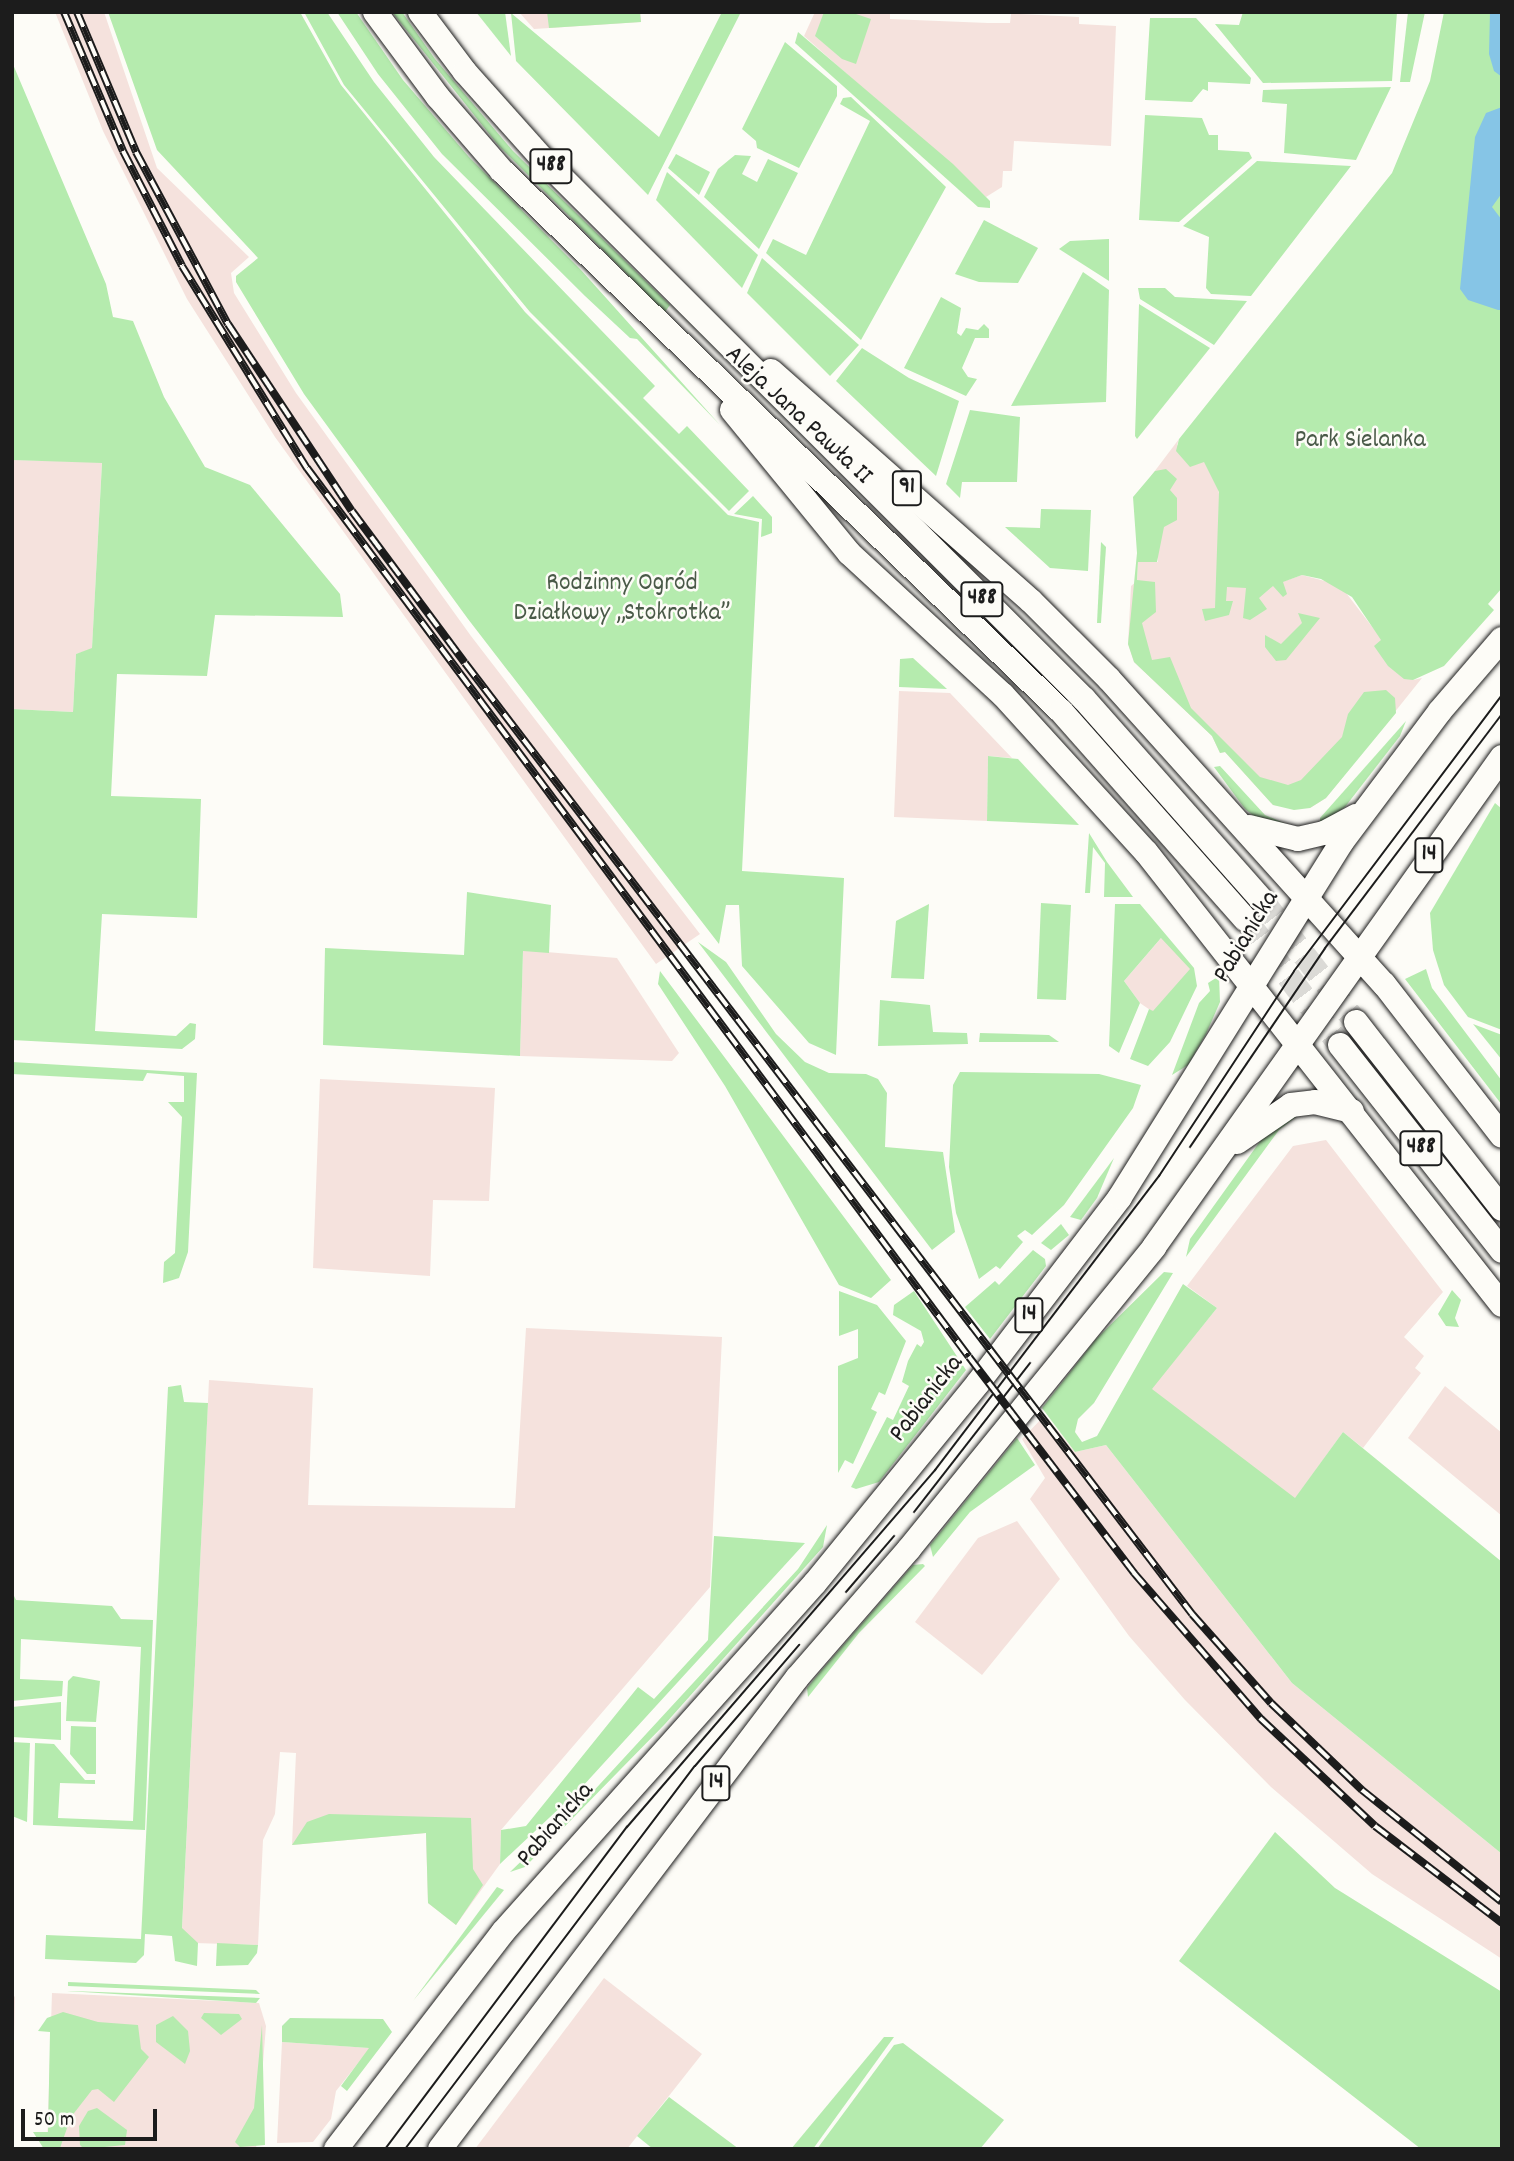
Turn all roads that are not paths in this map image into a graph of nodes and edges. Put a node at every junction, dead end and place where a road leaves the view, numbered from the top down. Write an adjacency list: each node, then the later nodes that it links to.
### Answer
1 (375, 12): 4 (main road, Aleja Jana Pawła II / 488)
2 (420, 12): 3 (main road, Aleja Jana Pawła II / 488)
3 (694, 310): 8 (main road, 91); 10 (main road, Aleja Jana Pawła II / 488)
4 (696, 362): 11 (main road, Aleja Jana Pawła II / 488); 13 (main road)
5 (1502, 639): 7 (main road, Pabianicka / 14)
6 (1502, 757): 12 (main road, 14)
7 (1363, 812): 8 (main road); 9 (main road, Pabianicka / 14)
8 (1244, 826): 9 (main road)
9 (1307, 896): 12 (main road); 13 (main road, Pabianicka / 14)
10 (1260, 898)
11 (1245, 919)
12 (1359, 955): 15 (main road, 14); 18 (main road)
13 (1253, 985): 15 (main road); 23 (main road, Pabianicka / 14)
14 (1356, 1022): 20 (main road, 488)
15 (1298, 1043): 17 (main road); 19 (main road, 14)
16 (1340, 1045): 21 (main road, 488)
17 (1352, 1111): 19 (main road); 22 (main road)
18 (1502, 1136)
19 (1222, 1153): 24 (main road, 14)
20 (1502, 1209)
21 (1502, 1251)
22 (1502, 1305)
23 (336, 2149)
24 (440, 2149)

